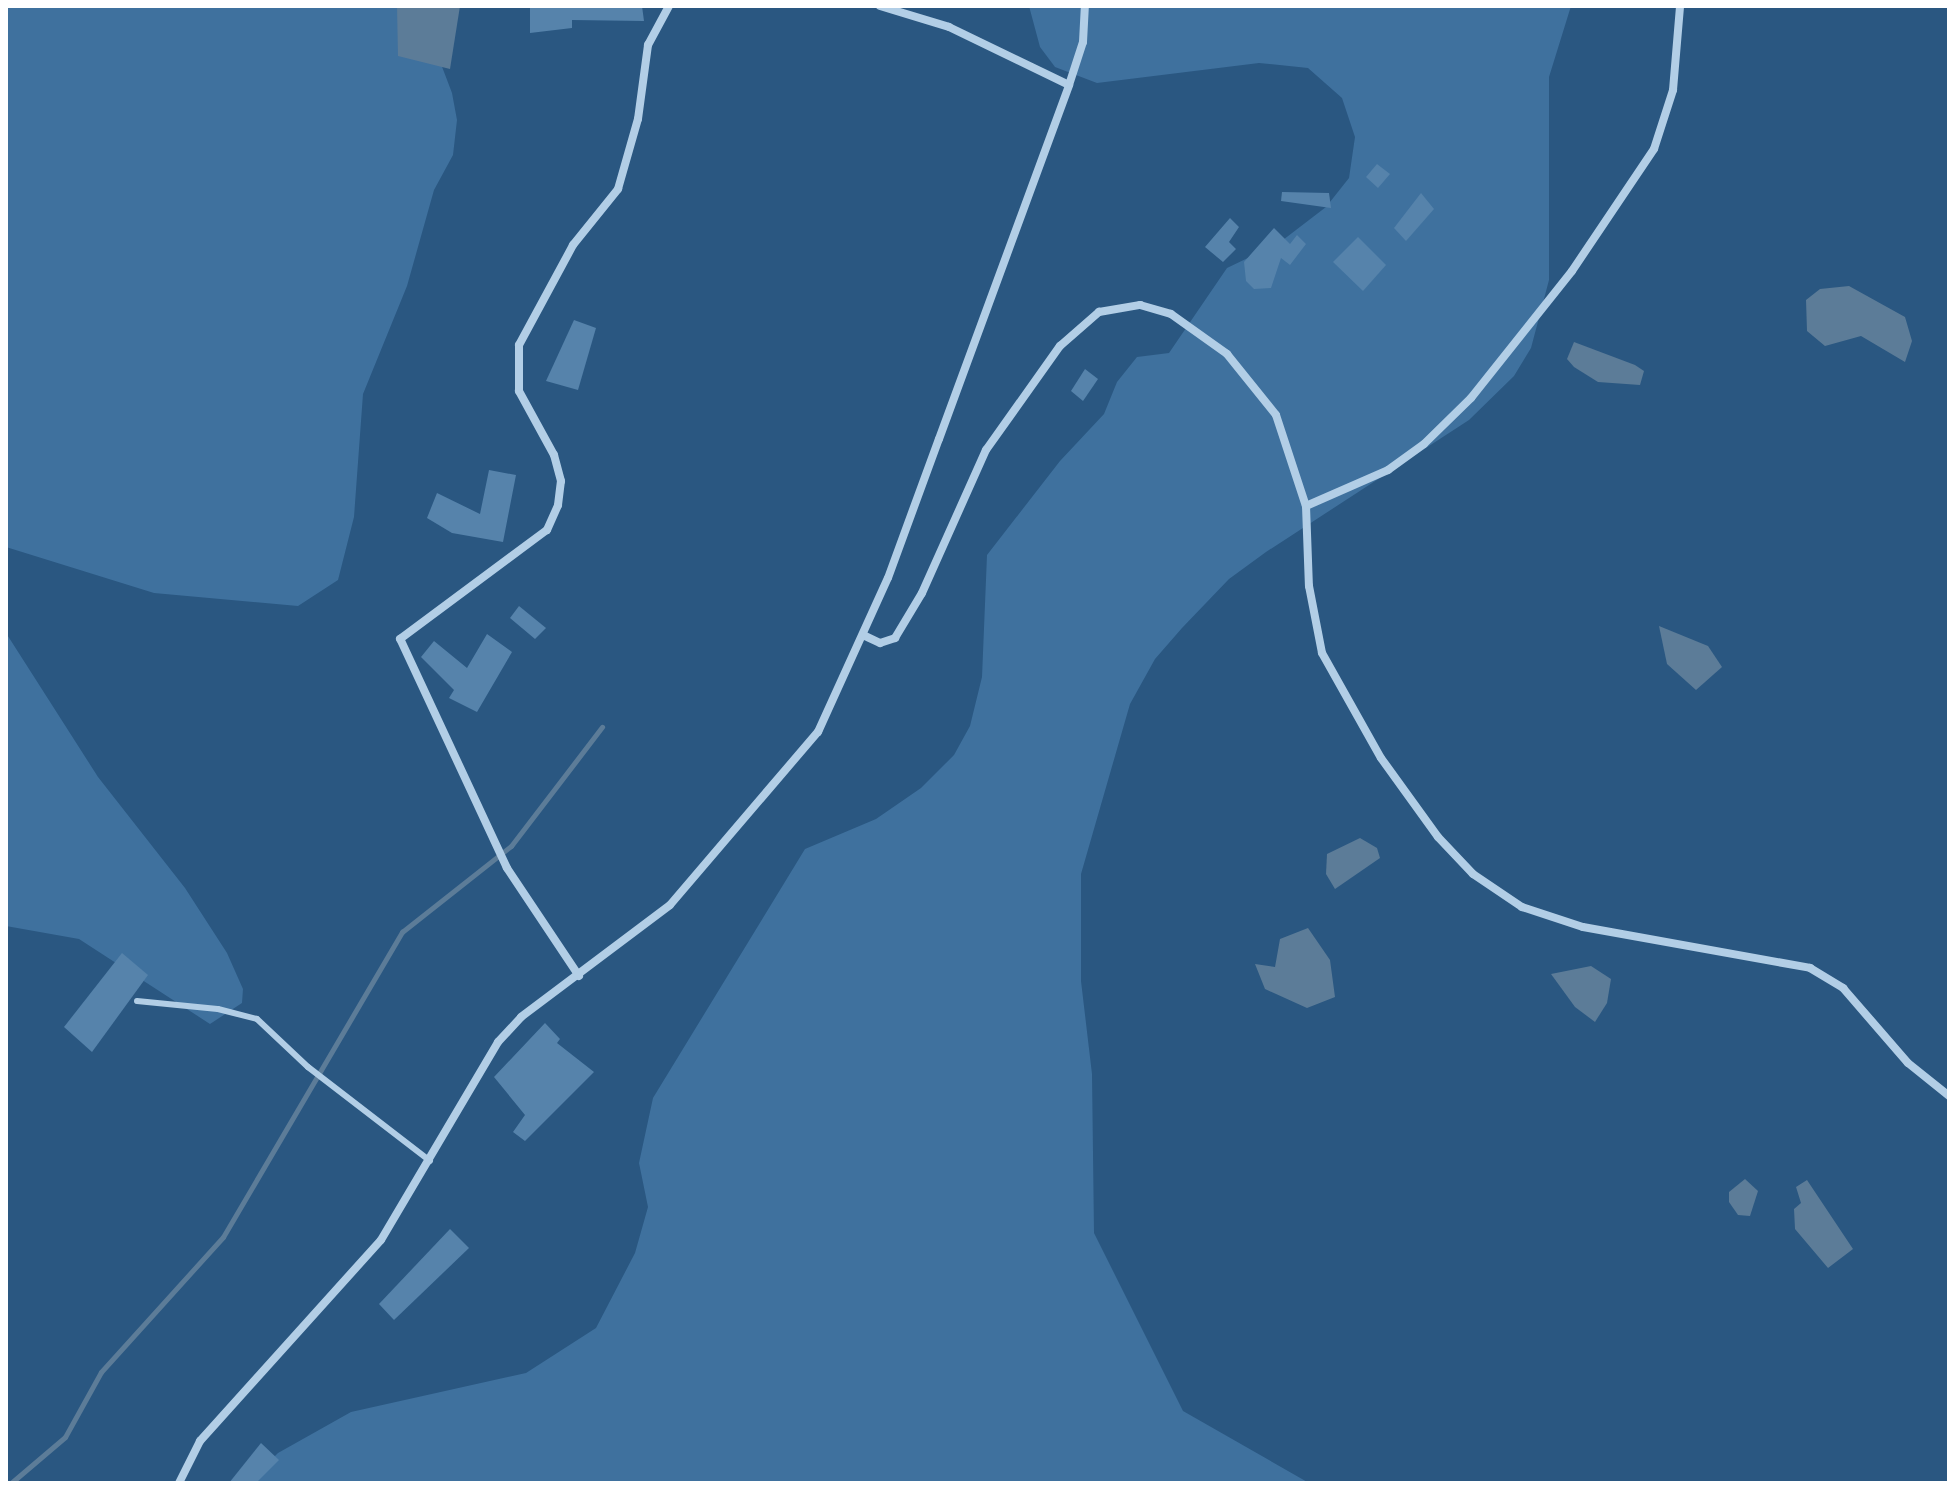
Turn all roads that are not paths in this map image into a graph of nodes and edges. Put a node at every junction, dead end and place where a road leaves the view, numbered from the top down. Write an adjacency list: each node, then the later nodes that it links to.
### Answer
1 (669, 6): 8 (street)
2 (880, 6): 5 (street)
3 (1085, 6): 5 (street)
4 (1680, 6): 6 (street)
5 (1069, 85): 7 (street)
6 (1306, 506): 7 (street); 10 (street)
7 (863, 635): 8 (street)
8 (579, 976): 11 (street)
9 (137, 1001): 11 (lane)
10 (1949, 1096)
11 (430, 1161): 12 (street)
12 (179, 1483)

